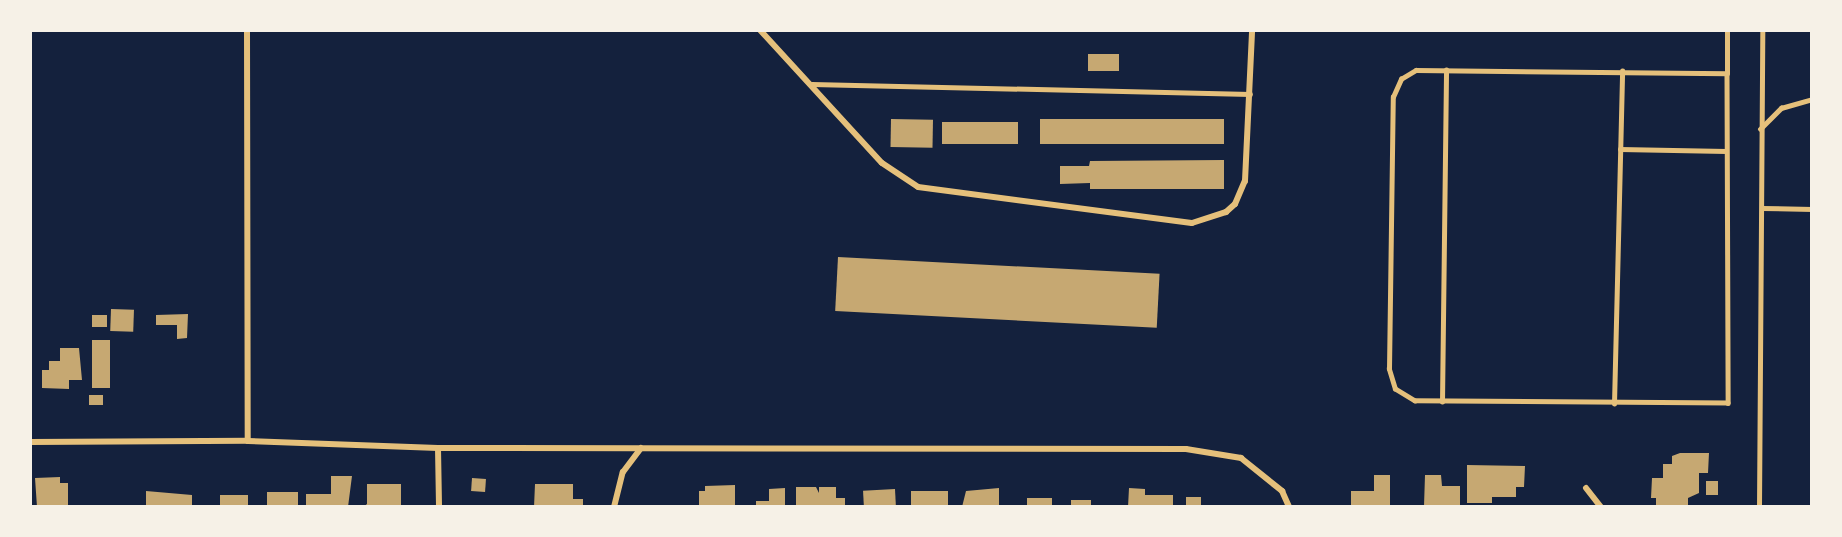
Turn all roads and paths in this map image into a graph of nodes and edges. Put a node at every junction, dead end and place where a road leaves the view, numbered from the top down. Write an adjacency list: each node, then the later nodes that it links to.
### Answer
1 (247, 30): 19 (street)
2 (760, 30): 9 (street)
3 (1252, 30): 10 (street)
4 (1727, 30): 8 (lane)
5 (1762, 30): 12 (lane)
6 (1446, 70): 7 (lane); 17 (lane); 17 (lane)
7 (1622, 71): 8 (lane); 13 (lane)
8 (1727, 72): 14 (lane)
9 (812, 84): 10 (lane); 10 (street)
10 (1250, 94)
11 (1812, 99): 12 (lane)
12 (1760, 129): 15 (lane)
13 (1620, 148): 14 (lane); 18 (lane)
14 (1726, 151): 18 (lane)
15 (1762, 208): 16 (lane); 28 (lane)
16 (1812, 209)
17 (1442, 402): 18 (lane)
18 (1614, 404)
19 (248, 441): 20 (street); 21 (street)
20 (30, 442)
21 (438, 448): 22 (street); 24 (street)
22 (640, 448): 25 (street); 26 (street)
23 (1586, 488): 27 (street)
24 (439, 507)
25 (614, 507)
26 (1289, 507)
27 (1601, 507)
28 (1759, 507)

